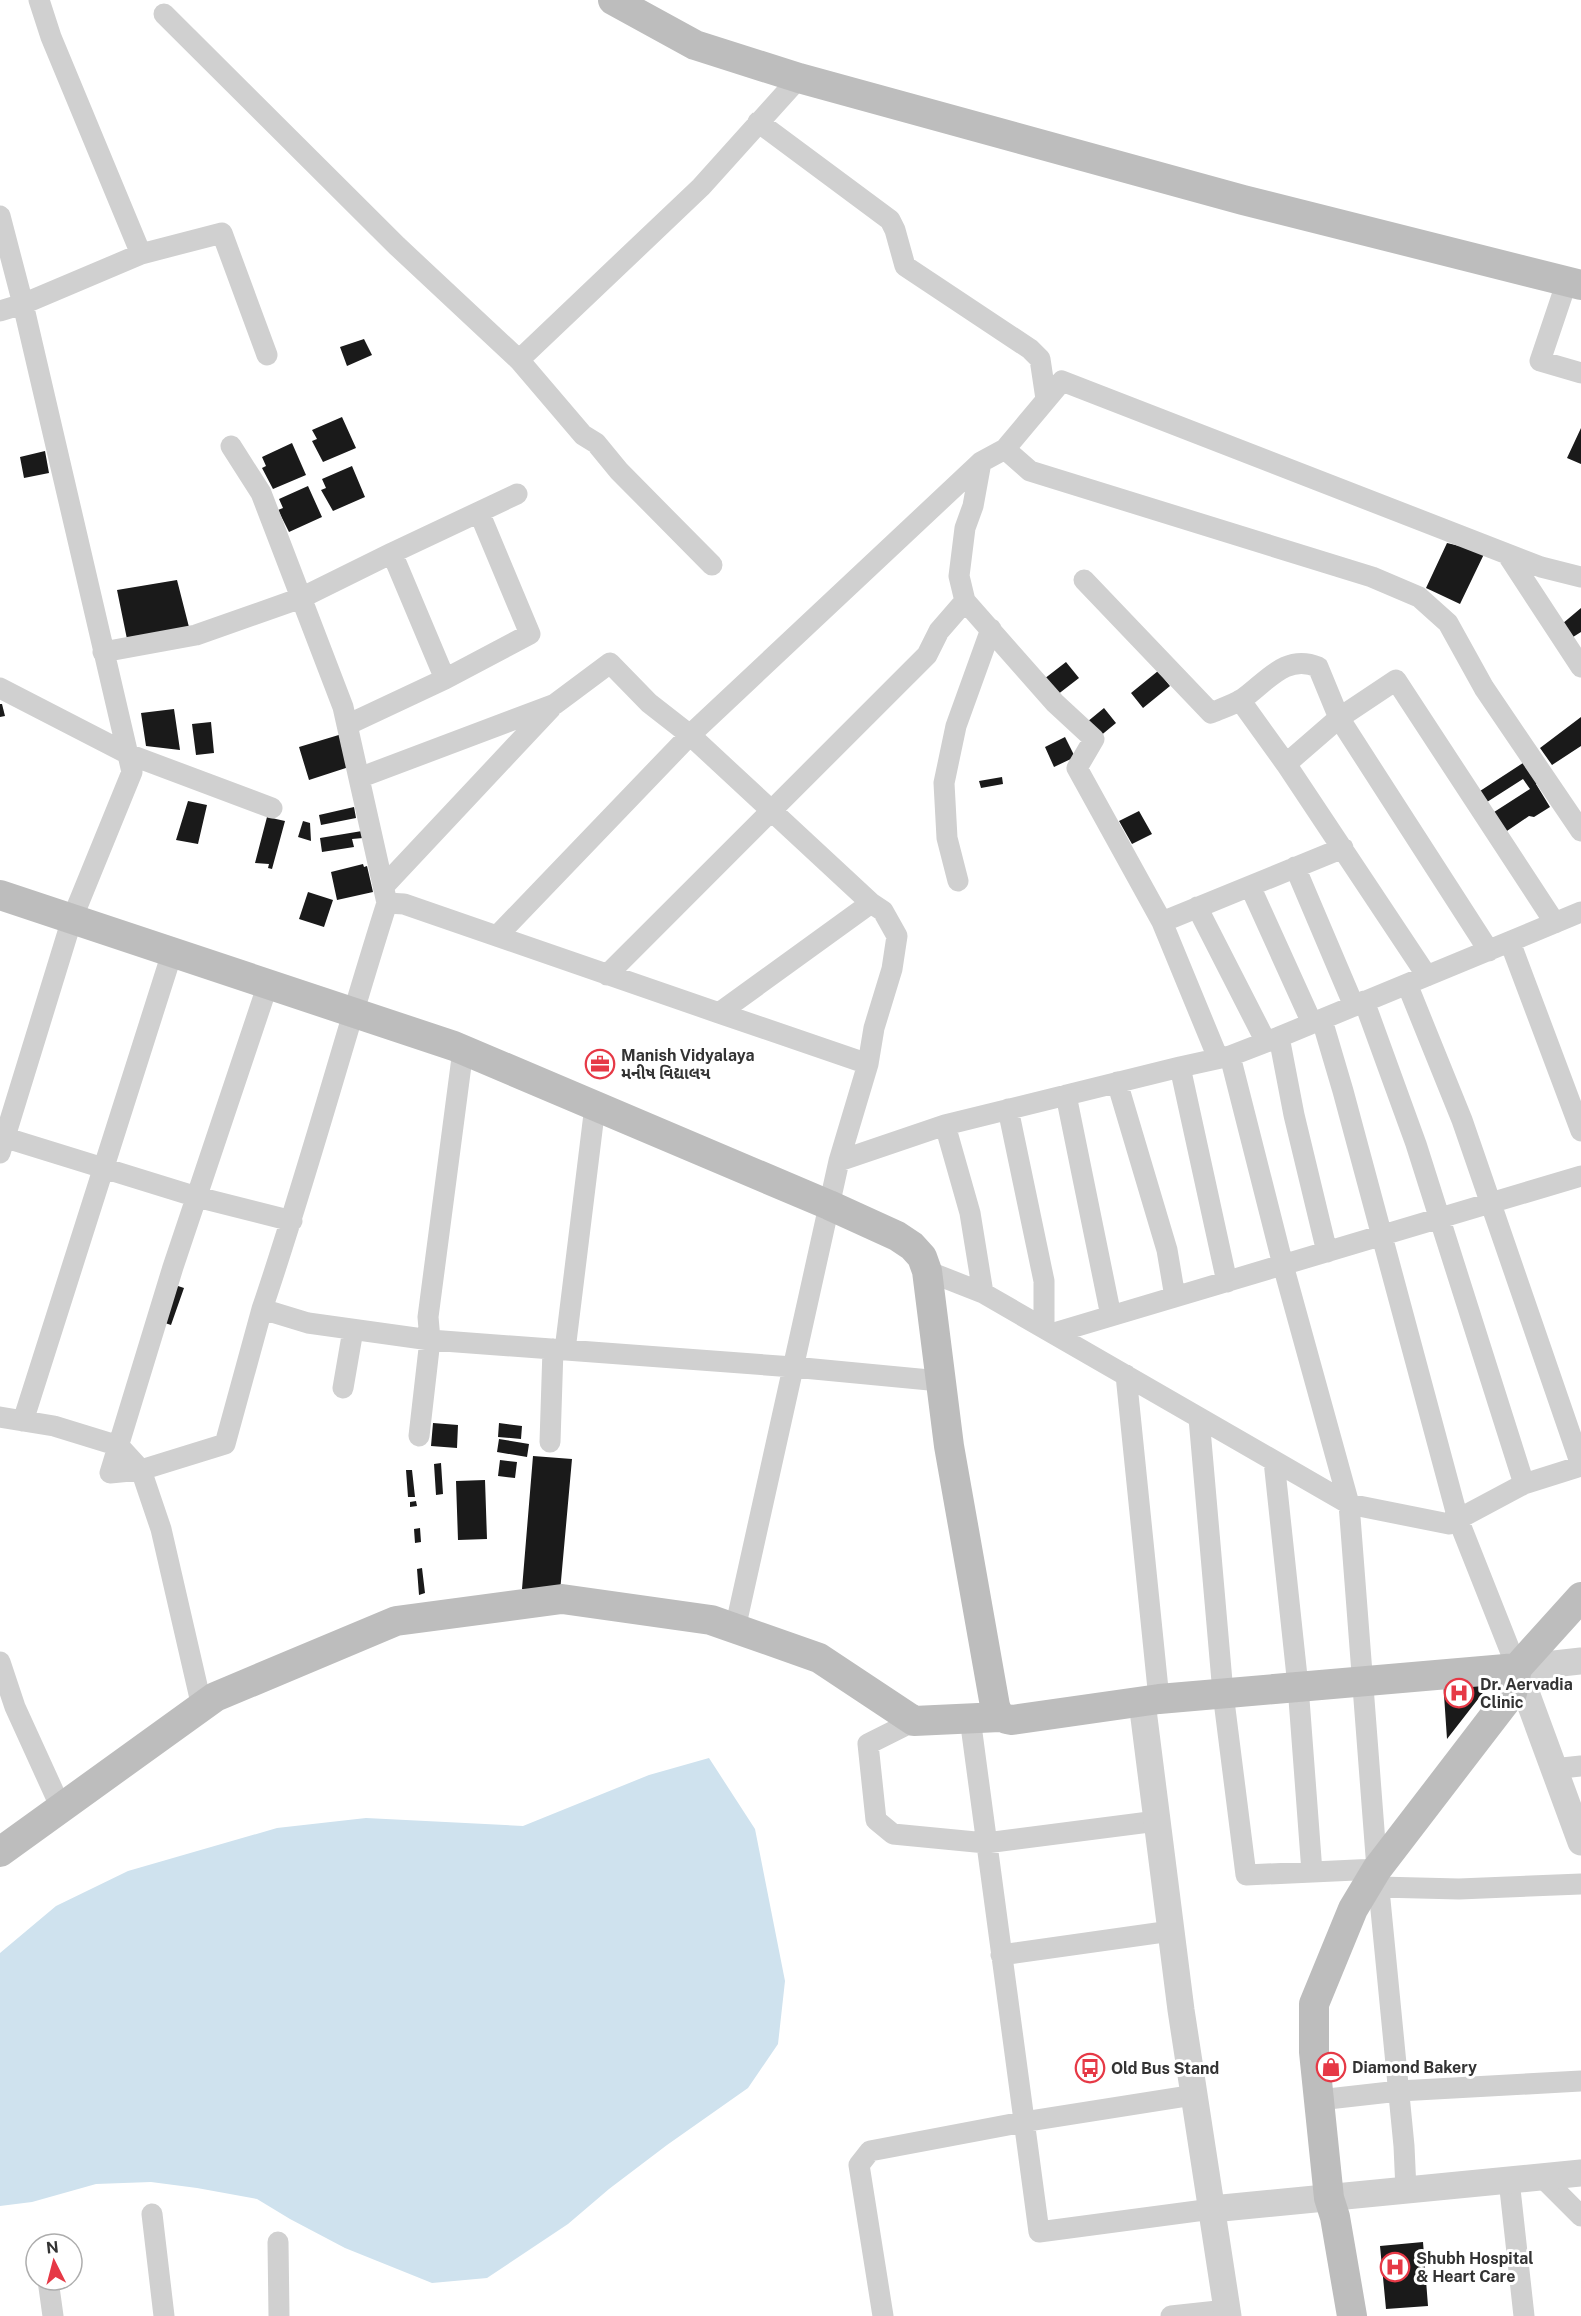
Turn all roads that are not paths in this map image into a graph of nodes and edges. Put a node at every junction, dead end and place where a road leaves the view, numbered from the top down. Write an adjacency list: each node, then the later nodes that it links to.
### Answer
1 (39, 0): 7 (street)
2 (613, 0): 4 (main road)
3 (164, 14): 12 (street)
4 (799, 78): 5 (street); 8 (main road)
5 (758, 122): 12 (street); 14 (street)
6 (0, 216): 9 (street)
7 (141, 254): 9 (street); 11 (street)
8 (1574, 283): 13 (street)
9 (23, 304): 10 (street); 28 (street)
10 (0, 311)
11 (267, 355)
12 (519, 360): 22 (street)
13 (1581, 373)
14 (1046, 399): 16 (street); 21 (street)
15 (231, 446): 25 (street)
16 (1005, 449): 17 (street); 42 (street)
17 (981, 462): 26 (street); 36 (street)
18 (518, 494): 19 (street)
19 (478, 512): 20 (street); 30 (street)
20 (392, 553): 25 (street); 30 (street)
21 (1507, 554): 23 (street); 29 (street)
22 (712, 564)
23 (1581, 577)
24 (1084, 580): 32 (street)
25 (301, 598): 28 (street); 35 (street)
26 (966, 601): 27 (street); 41 (street)
27 (991, 630): 45 (street); 53 (street)
28 (103, 652): 37 (street)
29 (1581, 667)
30 (445, 679): 35 (street)
31 (0, 688): 37 (street)
32 (1240, 700): 34 (street); 38 (street)
33 (555, 704): 36 (street); 39 (street); 48 (street)
34 (1339, 718): 38 (street); 54 (street); 57 (street)
35 (347, 725): 39 (street)
36 (690, 735): 41 (street); 55 (street)
37 (128, 754): 40 (street); 51 (street)
38 (1286, 764): 43 (street)
39 (359, 778): 48 (street)
40 (272, 808)
41 (772, 811): 49 (street); 59 (street)
42 (1581, 831)
43 (1343, 848): 44 (street); 60 (street)
44 (1295, 867): 46 (street); 63 (street)
45 (958, 881)
46 (1250, 886): 50 (street); 66 (street)
47 (0, 895): 51 (main road)
48 (386, 895): 55 (street); 64 (street)
49 (871, 903): 65 (street); 70 (street)
50 (1197, 907): 53 (street); 67 (street)
51 (72, 919): 58 (main road); 78 (street)
52 (1579, 919): 54 (street)
53 (1162, 922): 69 (street)
54 (1555, 923): 56 (street)
55 (497, 936): 59 (street)
56 (1510, 942): 57 (street); 77 (street)
57 (1489, 951): 60 (street)
58 (172, 953): 61 (main road); 80 (street)
59 (607, 975): 65 (street)
60 (1427, 976): 62 (street)
61 (268, 984): 64 (main road); 82 (street)
62 (1407, 984): 63 (street); 83 (street)
63 (1359, 1004): 66 (street); 85 (street)
64 (352, 1013): 68 (main road); 86 (street)
65 (719, 1013): 70 (street)
66 (1317, 1022): 67 (street); 87 (street)
67 (1272, 1039): 69 (street); 88 (street)
68 (463, 1050): 74 (main road); 98 (street)
69 (1224, 1057): 71 (street); 89 (street)
70 (868, 1064): 79 (street)
71 (1180, 1066): 72 (street); 91 (street)
72 (1117, 1082): 73 (street); 93 (street)
73 (1066, 1095): 75 (street); 95 (street)
74 (595, 1106): 84 (main road); 99 (street)
75 (1008, 1109): 76 (street); 97 (street)
76 (945, 1125): 79 (street); 92 (street)
77 (1581, 1131)
78 (2, 1142): 80 (street)
79 (839, 1161): 84 (street)
80 (102, 1169): 82 (street); 106 (street)
81 (1581, 1176): 83 (street)
82 (197, 1197): 86 (street); 109 (street)
83 (1490, 1203): 85 (street); 111 (street)
84 (829, 1204): 90 (main road); 100 (street)
85 (1440, 1218): 87 (street); 113 (street)
86 (292, 1221): 94 (street)
87 (1382, 1236): 88 (street); 115 (street)
88 (1327, 1252): 89 (street)
89 (1283, 1265): 91 (street); 114 (street)
90 (927, 1271): 92 (street); 102 (main road)
91 (1227, 1282): 93 (street)
92 (983, 1293): 97 (street)
93 (1175, 1297): 95 (street)
94 (262, 1309): 96 (street); 112 (street)
95 (1111, 1316): 97 (street)
96 (353, 1330): 98 (street); 103 (street)
97 (1049, 1331): 101 (street)
98 (430, 1340): 99 (street); 107 (street)
99 (559, 1350): 100 (street); 108 (street)
100 (793, 1367): 102 (street); 117 (street)
101 (1126, 1375): 105 (street); 124 (street)
102 (940, 1381): 126 (main road)
103 (343, 1388)
104 (0, 1417): 106 (street)
105 (1199, 1418): 110 (street); 123 (street)
106 (23, 1420): 109 (street)
107 (419, 1436)
108 (550, 1442)
109 (119, 1446): 112 (street)
110 (1274, 1461): 114 (street); 122 (street)
111 (1581, 1466): 113 (street)
112 (141, 1470): 125 (street)
113 (1524, 1484): 115 (street)
114 (1349, 1504): 115 (street); 121 (street)
115 (1458, 1519): 120 (street)
116 (1581, 1597): 120 (main road)
117 (735, 1629): 125 (main road); 128 (main road)
118 (1581, 1661): 120 (street)
119 (0, 1662): 131 (street)
120 (1517, 1668): 121 (main road); 130 (street); 137 (main road)
121 (1363, 1680): 122 (main road); 137 (street)
122 (1298, 1686): 123 (main road); 136 (street)
123 (1223, 1694): 124 (main road); 136 (street)
124 (1150, 1701): 126 (main road); 132 (street)
125 (202, 1707): 131 (main road)
126 (1000, 1717): 127 (main road)
127 (970, 1718): 128 (main road); 134 (street)
128 (914, 1721): 134 (street)
129 (1581, 1766): 130 (street)
130 (1553, 1770): 133 (street)
131 (61, 1808): 135 (main road)
132 (1157, 1821): 134 (street); 139 (street)
133 (1579, 1829)
134 (986, 1843): 140 (street)
135 (0, 1852)
136 (1312, 1872): 137 (street)
137 (1378, 1878): 138 (street); 142 (street); 144 (main road)
138 (1581, 1884)
139 (1171, 1931): 140 (street); 143 (street)
140 (1001, 1955): 145 (street)
141 (1581, 2081): 142 (street)
142 (1399, 2091): 144 (street); 149 (street)
143 (1194, 2095): 145 (street); 151 (street)
144 (1319, 2100): 150 (main road)
145 (1023, 2122): 151 (street); 160 (street)
146 (1581, 2173): 147 (street)
147 (1542, 2176): 148 (street); 153 (street)
148 (1509, 2180): 149 (street); 163 (street)
149 (1406, 2190): 150 (street)
150 (1329, 2198): 151 (street); 162 (main road)
151 (1212, 2209): 156 (street)
152 (152, 2214): 158 (street)
153 (1581, 2216)
154 (278, 2242): 159 (street)
155 (50, 2292): 157 (street)
156 (1228, 2313): 161 (street)
157 (53, 2316)
158 (164, 2316)
159 (279, 2316)
160 (883, 2316)
161 (1171, 2316)
162 (1352, 2316)
163 (1524, 2316)

